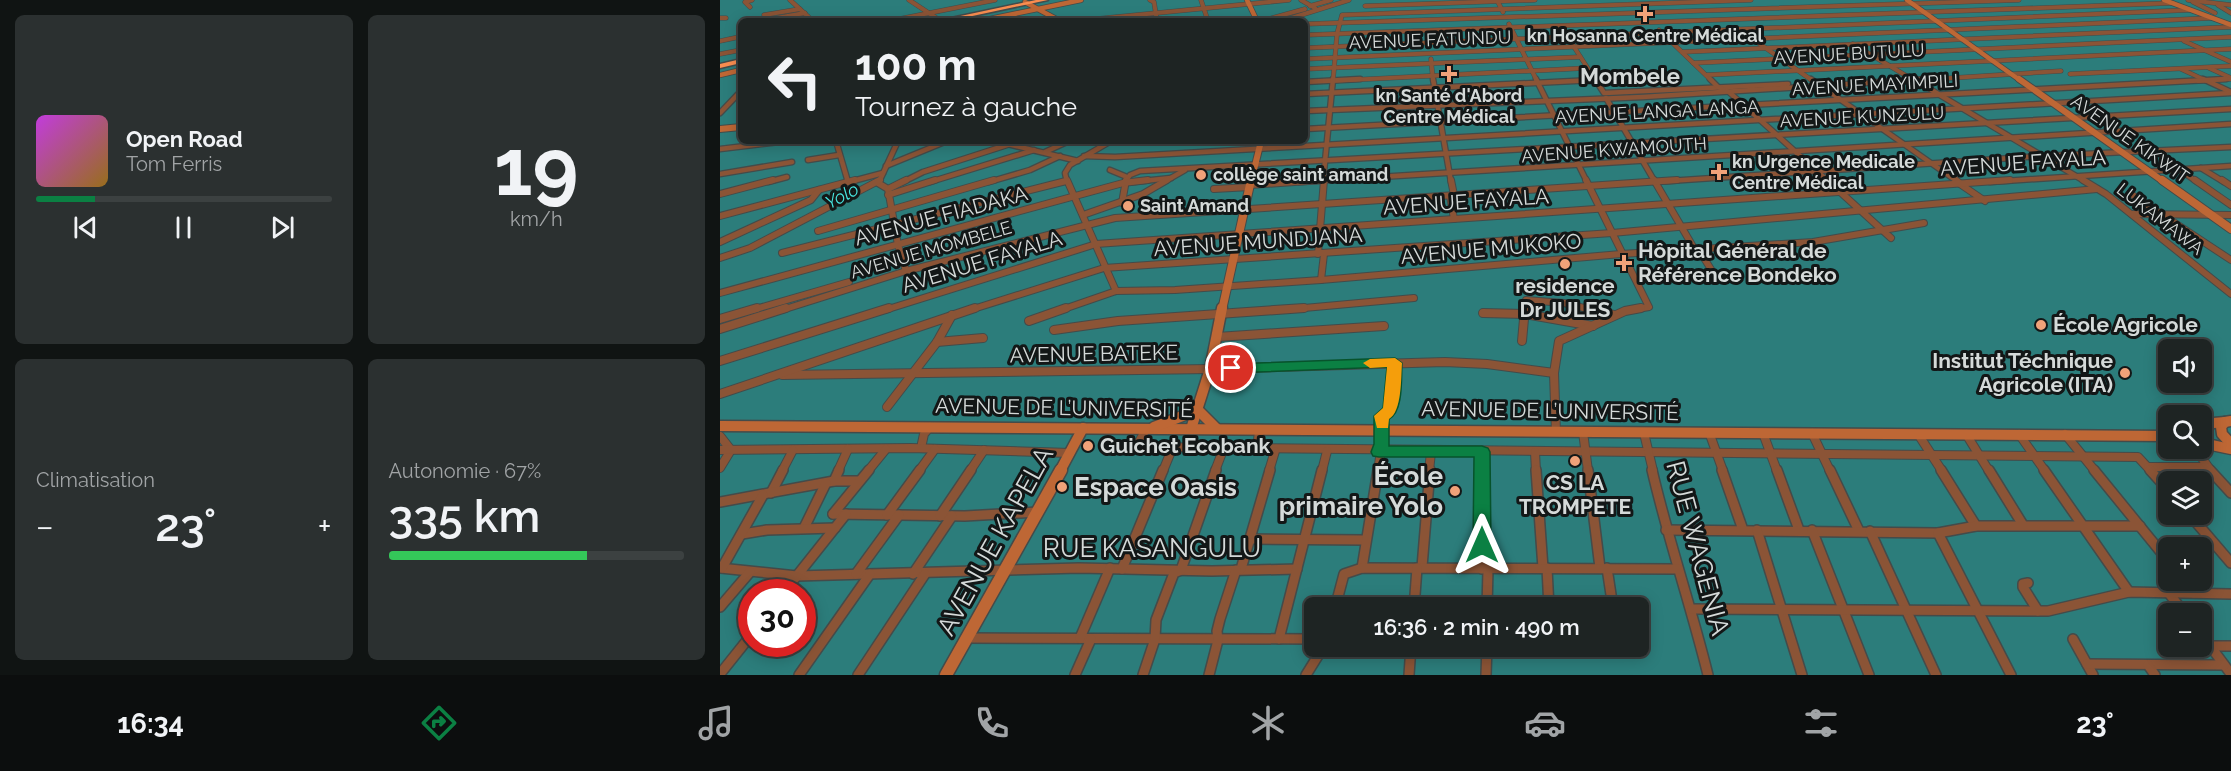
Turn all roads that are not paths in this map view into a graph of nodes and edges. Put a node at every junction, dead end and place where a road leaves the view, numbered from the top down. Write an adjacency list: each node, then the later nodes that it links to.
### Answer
1 (752, 0): 34 (street)
2 (790, 0): 35 (street)
3 (909, 0): 47 (street)
4 (995, 0): 47 (street)
5 (1045, 0): 27 (highway)
6 (1081, 0): 38 (main road)
7 (1150, 0): 48 (street)
8 (1201, 0): 36 (street)
9 (1289, 0): 23 (street)
10 (1304, 0): 31 (street)
11 (1331, 0): 31 (street)
12 (1349, 0): 39 (street)
13 (1535, 0): 21 (street)
14 (1546, 0): 37 (street)
15 (1625, 0): 29 (street)
16 (1750, 0): 22 (street)
17 (2019, 0): 24 (street)
18 (2089, 0): 33 (street)
19 (2164, 0): 25 (main road)
20 (2190, 0): 26 (street); 53 (street)
21 (1498, 1): 28 (street); 41 (street)
22 (1700, 1): 29 (street); 43 (street)
23 (1248, 2): 36 (street); 69 (main road)
24 (1910, 2): 43 (street); 45 (main road, AVENUE KIKWIT)
25 (2173, 3): 33 (street); 42 (main road)
26 (2214, 3): 30 (street); 49 (street)
27 (1026, 4): 38 (main road); 61 (highway); 62 (main road); 63 (main road)
28 (1421, 4): 32 (street); 44 (street)
29 (1631, 5): 37 (street); 51 (street)
30 (2231, 5)
31 (1311, 6): 39 (street); 70 (street)
32 (1365, 6)
33 (2104, 6): 45 (street); 46 (street)
34 (750, 7)
35 (799, 8): 50 (street); 56 (street)
36 (1203, 8): 48 (street); 68 (street)
37 (1550, 8): 41 (street); 52 (street)
38 (1038, 9): 64 (main road)
39 (1318, 9): 71 (street)
40 (1108, 10): 65 (street)
41 (1502, 10): 44 (street); 72 (street)
42 (2189, 10): 46 (street); 53 (main road)
43 (1714, 11): 51 (street); 73 (street)
44 (1424, 12): 75 (street); 76 (street)
45 (1923, 12): 73 (street); 74 (main road, AVENUE KIKWIT)
46 (2119, 12): 74 (street); 78 (street)
47 (929, 13): 59 (street); 60 (street)
48 (1156, 13): 66 (street); 67 (street)
49 (2231, 13)
50 (805, 14): 57 (street); 58 (street)
51 (1640, 14): 52 (street); 77 (street)
52 (1556, 16): 72 (street); 80 (street)
53 (2214, 16): 78 (street, AVENUE FATUNDU); 82 (main road)
54 (720, 18): 55 (street)
55 (726, 18)
56 (770, 18)
57 (779, 18)
58 (810, 18)
59 (903, 18)
60 (936, 18)
61 (950, 18)
62 (988, 18)
63 (1045, 18)
64 (1054, 18)
65 (1108, 18)
66 (1116, 18)
67 (1157, 18)
68 (1207, 18)
69 (1257, 18)
70 (1269, 18)
71 (1291, 18)
72 (1506, 18): 75 (street); 83 (street)
73 (1725, 19): 77 (street); 84 (street)
74 (1935, 19): 81 (street); 86 (main road, AVENUE KIKWIT)
75 (1426, 20): 76 (street); 85 (street)
76 (1340, 22): 79 (street); 89 (street)
77 (1650, 22): 80 (street); 87 (street)
78 (2141, 22): 86 (street, AVENUE FATUNDU); 88 (street)
79 (1308, 24)
80 (1560, 25): 83 (street); 91 (street)
81 (1820, 25): 84 (street); 92 (street, LUKAMAWA)
82 (2231, 26): 88 (street)
83 (1510, 27): 85 (street); 95 (street)
84 (1738, 28): 87 (street); 96 (street)
85 (1428, 30): 89 (street); 100 (street)
86 (1951, 30): 92 (street, AVENUE FATUNDU); 97 (main road, AVENUE KIKWIT)
87 (1660, 31): 91 (street); 101 (street)
88 (2163, 31): 97 (street); 98 (street)
89 (1337, 34): 90 (street); 103 (street)
90 (1308, 35)
91 (1566, 35): 95 (street); 104 (street)
92 (1835, 35): 96 (street, AVENUE FATUNDU); 102 (street, LUKAMAWA)
93 (738, 37): 99 (street)
94 (2231, 37): 98 (street)
95 (1516, 38): 100 (street); 107 (street)
96 (1752, 38): 101 (street, AVENUE FATUNDU); 106 (street)
97 (1966, 40): 102 (street); 108 (main road, AVENUE KIKWIT)
98 (2180, 40): 108 (street); 111 (street)
99 (720, 41)
100 (1428, 42): 103 (street); 112 (street)
101 (1671, 42): 104 (street, AVENUE FATUNDU); 113 (street)
102 (1853, 44): 106 (street); 115 (street, LUKAMAWA)
103 (1336, 46): 105 (street); 116 (street)
104 (1574, 47): 107 (street, AVENUE FATUNDU); 117 (street)
105 (1308, 48)
106 (1767, 48): 113 (street); 120 (street)
107 (1523, 50): 112 (street, AVENUE FATUNDU); 119 (street)
108 (1978, 50): 115 (street); 122 (main road, AVENUE KIKWIT)
109 (2231, 50): 111 (street, AVENUE BUTULU)
110 (738, 51): 114 (street)
111 (2205, 51): 122 (street, AVENUE BUTULU); 126 (street)
112 (1430, 52): 116 (street, AVENUE FATUNDU); 125 (street)
113 (1682, 52): 123 (street)
114 (720, 54)
115 (1869, 55): 120 (street); 127 (street, LUKAMAWA)
116 (1335, 57): 118 (street, AVENUE FATUNDU); 129 (street)
117 (1580, 57): 119 (street); 130 (street)
118 (1308, 58)
119 (1527, 59): 125 (street); 133 (street)
120 (1781, 59): 123 (street); 134 (street)
121 (738, 61): 124 (highway)
122 (1994, 61): 127 (street, AVENUE BUTULU); 137 (main road, AVENUE KIKWIT)
123 (1693, 63): 141 (street)
124 (720, 64)
125 (1432, 64): 129 (street); 140 (street)
126 (2231, 64): 128 (street)
127 (1887, 66): 134 (street, AVENUE BUTULU); 145 (street, LUKAMAWA)
128 (2206, 67): 132 (street); 142 (street)
129 (1335, 68): 131 (street); 143 (street)
130 (1587, 68): 133 (street); 144 (street)
131 (1308, 69)
132 (2180, 69): 138 (street); 146 (street)
133 (1532, 70): 140 (street); 148 (street)
134 (1797, 70): 141 (street, AVENUE BUTULU); 149 (street)
135 (738, 71): 139 (main road)
136 (2061, 71): 137 (street)
137 (2012, 74): 145 (street); 153 (main road, AVENUE KIKWIT)
138 (2070, 74)
139 (720, 75)
140 (1434, 75): 143 (street); 152 (street)
141 (1706, 75): 150 (street)
142 (2231, 79): 146 (street, AVENUE MAYIMPILI)
143 (1333, 80): 147 (street); 156 (street)
144 (1594, 80): 148 (street); 150 (street)
145 (1914, 80): 151 (street); 159 (street, LUKAMAWA)
146 (2208, 81): 153 (street, AVENUE MAYIMPILI); 155 (street)
147 (1308, 82)
148 (1537, 83): 152 (street); 161 (street)
149 (1815, 83): 150 (street); 151 (street)
150 (1719, 87): 154 (street)
151 (1821, 87): 154 (street); 162 (street)
152 (1435, 88): 156 (street); 164 (street)
153 (2035, 90): 159 (street, AVENUE MAYIMPILI); 163 (main road, AVENUE KIKWIT)
154 (1729, 92): 160 (street); 165 (street)
155 (2231, 92): 163 (street, AVENUE LANGA LANGA)
156 (1331, 93): 158 (street); 168 (street)
157 (738, 94): 170 (street)
158 (1308, 94)
159 (1939, 95): 162 (street, AVENUE MAYIMPILI); 166 (street, LUKAMAWA)
160 (1606, 98): 161 (street); 171 (street)
161 (1545, 100): 164 (street); 173 (street)
162 (1841, 101): 165 (street, AVENUE MAYIMPILI); 172 (street)
163 (2054, 103): 166 (street, AVENUE LANGA LANGA); 174 (main road, AVENUE KIKWIT)
164 (1436, 104): 168 (street); 176 (street)
165 (1743, 106): 171 (street, AVENUE MAYIMPILI); 175 (street)
166 (1962, 109): 172 (street, AVENUE LANGA LANGA); 177 (street, LUKAMAWA)
167 (2231, 109): 174 (street)
168 (1329, 110): 169 (street); 181 (street)
169 (1308, 111)
170 (720, 113)
171 (1614, 113): 173 (street, AVENUE MAYIMPILI); 180 (street)
172 (1861, 114): 175 (street, AVENUE LANGA LANGA); 184 (street)
173 (1554, 116): 176 (street, AVENUE MAYIMPILI); 185 (street)
174 (2075, 118): 177 (street, AVENUE KUNZULU); 186 (main road, AVENUE KIKWIT)
175 (1759, 120): 180 (street, AVENUE LANGA LANGA); 187 (street)
176 (1440, 122): 181 (street, AVENUE MAYIMPILI); 188 (street)
177 (1986, 123): 184 (street, AVENUE KUNZULU); 189 (street, LUKAMAWA)
178 (2229, 126): 186 (street, AVENUE KWAMOUTH)
179 (738, 127): 182 (main road)
180 (1622, 127): 185 (street, AVENUE LANGA LANGA); 199 (street)
181 (1328, 128): 183 (street, AVENUE MAYIMPILI); 198 (street)
182 (720, 129)
183 (1308, 129)
184 (1881, 129): 187 (street, AVENUE KUNZULU); 201 (street)
185 (1561, 131): 188 (street, AVENUE LANGA LANGA); 204 (street)
186 (2095, 132): 189 (street, AVENUE KWAMOUTH); 207 (main road, AVENUE KIKWIT)
187 (1776, 136): 199 (street, AVENUE KUNZULU); 209 (street)
188 (1443, 138): 198 (street, AVENUE LANGA LANGA); 211 (street)
189 (2009, 138): 201 (street, AVENUE KWAMOUTH); 214 (street, LUKAMAWA)
190 (763, 144): 205 (street)
191 (837, 144): 210 (street)
192 (897, 144): 222 (street)
193 (940, 144): 222 (street)
194 (1010, 144): 202 (street); 247 (street)
195 (1023, 144): 202 (street)
196 (1062, 144): 208 (street)
197 (1106, 144): 213 (street)
198 (1327, 144): 200 (street, AVENUE LANGA LANGA); 219 (street)
199 (1632, 144): 204 (street, AVENUE KUNZULU); 217 (street)
200 (1260, 145): 213 (street, AVENUE LANGA LANGA); 223 (main road)
201 (1905, 145): 209 (street, AVENUE KWAMOUTH); 220 (street)
202 (1019, 146): 206 (street)
203 (2231, 147): 207 (street, AVENUE MOMBELE)
204 (1569, 148): 211 (street, AVENUE KUNZULU); 221 (street)
205 (720, 149)
206 (1034, 150): 208 (street); 247 (street)
207 (2122, 151): 214 (street, AVENUE MOMBELE); 229 (main road, AVENUE KIKWIT)
208 (1045, 152): 212 (street)
209 (1795, 152): 217 (street, AVENUE KWAMOUTH); 230 (street)
210 (839, 155): 215 (street); 240 (street)
211 (1448, 155): 219 (street, AVENUE KUNZULU); 232 (street)
212 (1060, 156): 216 (street); 262 (street)
213 (1084, 156): 216 (street)
214 (2042, 156): 220 (street, AVENUE MOMBELE); 234 (street, LUKAMAWA)
215 (808, 160)
216 (1078, 160): 238 (street)
217 (1643, 161): 221 (street, AVENUE KWAMOUTH); 241 (street)
218 (792, 162): 233 (street)
219 (1327, 162): 223 (street, AVENUE KUNZULU); 239 (street)
220 (1930, 164): 230 (street, AVENUE MOMBELE); 243 (street)
221 (1580, 165): 232 (street, AVENUE KWAMOUTH); 245 (street)
222 (886, 166): 231 (street)
223 (1255, 166): 227 (street, AVENUE KUNZULU); 244 (main road)
224 (2231, 166): 225 (street, AVENUE FAYALA)
225 (2199, 167): 226 (street, AVENUE FAYALA); 246 (street)
226 (2177, 168): 229 (street, AVENUE FAYALA); 260 (street)
227 (1187, 169): 236 (street, AVENUE KUNZULU); 237 (street)
228 (1110, 170): 236 (street)
229 (2148, 170): 234 (street, AVENUE FAYALA); 267 (main road, AVENUE KIKWIT)
230 (1816, 172): 241 (street, AVENUE MOMBELE); 252 (street)
231 (883, 173): 240 (street); 247 (street)
232 (1451, 173): 239 (street, AVENUE KWAMOUTH); 253 (street)
233 (720, 174)
234 (2074, 175): 243 (street, AVENUE FAYALA); 249 (street, LUKAMAWA)
235 (787, 177): 251 (street)
236 (1127, 177): 242 (street)
237 (1171, 178): 242 (street, AVENUE FIADAKA); 257 (street)
238 (1066, 181): 255 (street); 274 (street)
239 (1325, 181): 244 (street, AVENUE KWAMOUTH); 258 (street)
240 (848, 182): 250 (street)
241 (1654, 182): 245 (street, AVENUE MOMBELE); 259 (street)
242 (1123, 183): 255 (street, AVENUE FIADAKA); 257 (street)
243 (1960, 184): 252 (street, AVENUE FAYALA); 256 (street)
244 (1250, 186): 248 (street, AVENUE KWAMOUTH); 261 (main road)
245 (1590, 186): 253 (street, AVENUE MOMBELE); 263 (street)
246 (2231, 186)
247 (884, 188): 262 (street); 290 (street)
248 (1214, 189)
249 (2097, 189): 256 (street, AVENUE MUNDJANA); 265 (street, LUKAMAWA)
250 (819, 190): 270 (street); 283 (street)
251 (720, 194)
252 (1841, 194): 259 (street, AVENUE FAYALA); 264 (street)
253 (1452, 196): 258 (street, AVENUE MOMBELE); 271 (street)
254 (2134, 196): 266 (street)
255 (1072, 197): 268 (street); 285 (street, AVENUE FIADAKA)
256 (1985, 201): 264 (street, AVENUE MUNDJANA)
257 (1122, 203): 268 (street)
258 (1322, 204): 261 (street, AVENUE MOMBELE); 276 (street)
259 (1668, 205): 263 (street, AVENUE FAYALA); 275 (street)
260 (2231, 206)
261 (1245, 208): 273 (street, AVENUE MOMBELE); 281 (main road)
262 (891, 209): 274 (street); 278 (street)
263 (1599, 209): 271 (street, AVENUE FAYALA); 280 (street)
264 (1861, 212): 275 (street, AVENUE MUNDJANA); 279 (street)
265 (2132, 214): 266 (street); 301 (street, LUKAMAWA)
266 (2165, 214): 267 (street); 292 (street)
267 (2211, 214): 269 (street); 277 (main road, AVENUE KIKWIT)
268 (1083, 215): 273 (street)
269 (2231, 215)
270 (720, 216)
271 (1454, 219): 276 (street, AVENUE FAYALA)
272 (1924, 223): 279 (street, AVENUE MUKOKO)
273 (1087, 224): 284 (street); 294 (street, AVENUE MOMBELE)
274 (894, 225): 285 (street); 287 (street)
275 (1681, 227): 280 (street, AVENUE MUNDJANA); 286 (street)
276 (1319, 229): 281 (street, AVENUE FAYALA); 288 (street)
277 (2231, 229)
278 (818, 231)
279 (1881, 231): 282 (street); 286 (street, AVENUE MUKOKO)
280 (1612, 233): 288 (street, AVENUE MUNDJANA); 289 (street)
281 (1238, 235): 284 (street, AVENUE FAYALA); 291 (main road)
282 (1891, 238)
283 (720, 242)
284 (1096, 244): 293 (street); 318 (street, AVENUE FAYALA)
285 (898, 245): 294 (street); 300 (street, AVENUE FIADAKA)
286 (1697, 250): 289 (street, AVENUE MUKOKO); 295 (street)
287 (782, 253)
288 (1321, 254): 291 (street, AVENUE MUNDJANA); 296 (street)
289 (1621, 254): 296 (street, AVENUE MUKOKO); 306 (street)
290 (720, 258)
291 (1232, 260): 293 (street, AVENUE MUNDJANA); 298 (main road)
292 (2231, 260)
293 (1104, 268): 299 (street); 308 (street, AVENUE MUNDJANA)
294 (906, 271): 312 (street, AVENUE MOMBELE)
295 (1717, 279)
296 (1321, 280): 298 (street, AVENUE MUKOKO)
297 (849, 282): 307 (street)
298 (1227, 287): 299 (street, AVENUE MUKOKO); 304 (main road)
299 (1116, 291): 309 (street, AVENUE MUKOKO)
300 (720, 294)
301 (2231, 294)
302 (1414, 298): 304 (street)
303 (1483, 313): 305 (street)
304 (1222, 314): 313 (street); 314 (main road)
305 (1525, 314): 306 (street); 311 (street); 316 (street)
306 (1614, 315): 311 (street)
307 (720, 319)
308 (950, 319): 317 (street); 323 (street, AVENUE MUNDJANA)
309 (1029, 321)
310 (1384, 326): 314 (street)
311 (1593, 326): 322 (street)
312 (720, 329)
313 (1054, 330)
314 (1218, 334): 320 (main road)
315 (983, 338): 317 (street)
316 (1522, 341)
317 (937, 342): 321 (street)
318 (720, 361)
319 (1395, 363): 320 (street, AVENUE BATEKE); 322 (street, AVENUE BATEKE); 335 (street)
320 (1210, 369): 321 (street, AVENUE BATEKE); 326 (main road)
321 (913, 372): 323 (street, AVENUE BATEKE); 325 (street)
322 (1554, 373): 337 (street)
323 (777, 376): 324 (street)
324 (720, 394)
325 (887, 407)
326 (1197, 410): 332 (main road); 333 (main road); 334 (main road)
327 (2228, 422): 328 (main road); 349 (main road)
328 (2212, 423)
329 (930, 427): 330 (main road, AVENUE DE L’UNIVERSITÉ); 331 (main road, AVENUE DE L’UNIVERSITÉ); 350 (street)
330 (1083, 428): 332 (main road, AVENUE DE L’UNIVERSITÉ); 368 (main road, AVENUE KAPELA)
331 (721, 429): 356 (street)
332 (1146, 429): 333 (main road, AVENUE DE L’UNIVERSITÉ); 354 (street)
333 (1191, 429): 334 (main road, AVENUE DE L’UNIVERSITÉ)
334 (1217, 429): 336 (main road, AVENUE DE L’UNIVERSITÉ)
335 (1383, 429): 336 (main road, AVENUE DE L’UNIVERSITÉ); 337 (main road, AVENUE DE L’UNIVERSITÉ); 363 (street)
336 (1259, 430): 360 (street)
337 (1556, 432): 338 (main road, AVENUE DE L’UNIVERSITÉ)
338 (1583, 432): 340 (main road, AVENUE DE L’UNIVERSITÉ); 367 (street)
339 (1709, 432): 340 (main road, AVENUE DE L’UNIVERSITÉ); 341 (main road, AVENUE DE L’UNIVERSITÉ); 370 (street)
340 (1644, 433): 369 (street, RUE WAGENIA)
341 (1764, 433): 342 (main road, AVENUE DE L’UNIVERSITÉ); 371 (street)
342 (1812, 433): 343 (main road, AVENUE DE L’UNIVERSITÉ); 372 (street)
343 (1918, 434): 344 (main road, AVENUE DE L’UNIVERSITÉ); 373 (street)
344 (1966, 434): 345 (main road, AVENUE DE L’UNIVERSITÉ); 374 (street)
345 (2019, 434): 346 (main road, AVENUE DE L’UNIVERSITÉ); 375 (street)
346 (2065, 434): 347 (main road, AVENUE DE L’UNIVERSITÉ); 376 (street)
347 (2158, 435)
348 (2212, 444): 349 (main road)
349 (2231, 446)
350 (921, 448): 352 (street); 353 (street)
351 (848, 449): 352 (street); 357 (street); 383 (street)
352 (886, 449): 382 (street)
353 (935, 449): 358 (street); 389 (street)
354 (1172, 449): 359 (street); 420 (street)
355 (720, 450): 356 (street)
356 (731, 450): 357 (street); 380 (street)
357 (793, 450): 385 (street)
358 (984, 450): 368 (street); 391 (street)
359 (1222, 450): 360 (street); 425 (street)
360 (1257, 451): 361 (street)
361 (1275, 451): 362 (street); 409 (street)
362 (1327, 451): 363 (street); 410 (street)
363 (1379, 452): 364 (street); 411 (street)
364 (1431, 452): 365 (street); 414 (street)
365 (1482, 452): 366 (street); 423 (street)
366 (1535, 452): 367 (street); 418 (street)
367 (1584, 452): 369 (street); 419 (street)
368 (1070, 453): 387 (main road, AVENUE KAPELA)
369 (1650, 453): 370 (street); 400 (street, RUE WAGENIA)
370 (1717, 454): 371 (street); 401 (street)
371 (1772, 454): 372 (street); 403 (street)
372 (1823, 454): 373 (street); 405 (street)
373 (1930, 456): 374 (street); 395 (street)
374 (1980, 456): 375 (street); 393 (street)
375 (2035, 456): 376 (street); 396 (street)
376 (2082, 456): 378 (street); 397 (street)
377 (2202, 459): 379 (street)
378 (2148, 467): 379 (street); 381 (street)
379 (2207, 467): 384 (street)
380 (720, 468)
381 (2158, 478)
382 (860, 481): 383 (street); 388 (street)
383 (830, 482): 385 (street); 398 (street)
384 (2231, 493)
385 (767, 494): 386 (street); 408 (street)
386 (720, 502)
387 (1039, 512): 392 (street); 426 (main road, AVENUE KAPELA)
388 (846, 514): 389 (street); 399 (street)
389 (887, 515): 390 (street)
390 (899, 515): 391 (street); 428 (street)
391 (940, 516): 392 (street)
392 (952, 516): 430 (street)
393 (2023, 525): 395 (street); 396 (street)
394 (2198, 525): 413 (street)
395 (1976, 526): 407 (street)
396 (2084, 526): 397 (street); 435 (street)
397 (2140, 526): 412 (street)
398 (804, 528): 399 (street); 408 (street)
399 (835, 528): 432 (street)
400 (1666, 530): 401 (street); 424 (street, RUE WAGENIA)
401 (1743, 530): 402 (street)
402 (1757, 530): 403 (street); 447 (street)
403 (1799, 530): 404 (street)
404 (1812, 530): 405 (street); 451 (street)
405 (1859, 531): 406 (street)
406 (1870, 531): 407 (street); 448 (street)
407 (1938, 533): 449 (street)
408 (742, 534): 415 (street)
409 (1251, 539): 410 (street); 421 (street)
410 (1304, 539): 411 (street); 422 (street)
411 (1365, 540): 417 (street)
412 (2158, 548)
413 (2231, 563)
414 (1420, 567): 417 (street); 423 (street); 440 (street)
415 (721, 568): 427 (street, RUE KASANGULU)
416 (1110, 568): 420 (street, RUE KASANGULU); 426 (street, RUE KASANGULU); 453 (street)
417 (1362, 568): 439 (street)
418 (1545, 568): 419 (street); 423 (street); 442 (street)
419 (1603, 568): 424 (street); 443 (street)
420 (1122, 569): 425 (street, RUE KASANGULU)
421 (1238, 569): 422 (street, RUE KASANGULU); 425 (street, RUE KASANGULU); 458 (street)
422 (1297, 569): 455 (street)
423 (1485, 569): 441 (street)
424 (1678, 569): 446 (street, RUE WAGENIA)
425 (1181, 570): 454 (street)
426 (1006, 571): 431 (street, RUE KASANGULU); 452 (main road, AVENUE KAPELA)
427 (750, 572): 432 (street, RUE KASANGULU); 445 (street)
428 (856, 574): 429 (street, RUE KASANGULU); 432 (street, RUE KASANGULU)
429 (870, 574): 430 (street, RUE KASANGULU); 471 (street)
430 (914, 574): 431 (street, RUE KASANGULU)
431 (925, 574): 472 (street)
432 (797, 576): 433 (street)
433 (794, 579)
434 (2028, 583): 450 (street)
435 (2129, 592): 436 (street); 450 (street)
436 (2168, 592): 437 (street); 444 (street)
437 (2194, 593): 438 (street)
438 (2231, 594)
439 (1338, 597)
440 (1416, 597)
441 (1486, 597)
442 (1548, 597)
443 (1610, 597)
444 (2176, 603)
445 (720, 607)
446 (1692, 609): 447 (street); 480 (street, RUE WAGENIA)
447 (1783, 611): 451 (street); 481 (street)
448 (1907, 611): 449 (street); 451 (street); 483 (street)
449 (1976, 611): 450 (street); 484 (street)
450 (2038, 611)
451 (1846, 612): 482 (street)
452 (966, 638): 453 (street); 473 (main road, AVENUE KAPELA)
453 (1086, 638): 454 (street); 474 (street)
454 (1155, 639): 458 (street); 475 (street)
455 (1279, 639): 456 (street); 458 (street)
456 (1304, 639)
457 (2073, 639): 466 (street)
458 (1218, 640): 476 (street)
459 (2212, 646): 460 (street)
460 (2231, 646)
461 (2212, 649): 468 (street)
462 (738, 652): 469 (street)
463 (1317, 657): 477 (street)
464 (1410, 657): 478 (street)
465 (1487, 657): 479 (street)
466 (2087, 664): 467 (street); 485 (street)
467 (2148, 665): 468 (street); 486 (street)
468 (2224, 665): 470 (street)
469 (720, 674)
470 (2231, 674)
471 (799, 675)
472 (858, 675)
473 (946, 675)
474 (1076, 675)
475 (1143, 675)
476 (1209, 675)
477 (1306, 675)
478 (1409, 675)
479 (1486, 675)
480 (1708, 675)
481 (1802, 675)
482 (1869, 675)
483 (1936, 675)
484 (2011, 675)
485 (2093, 675)
486 (2155, 675)

